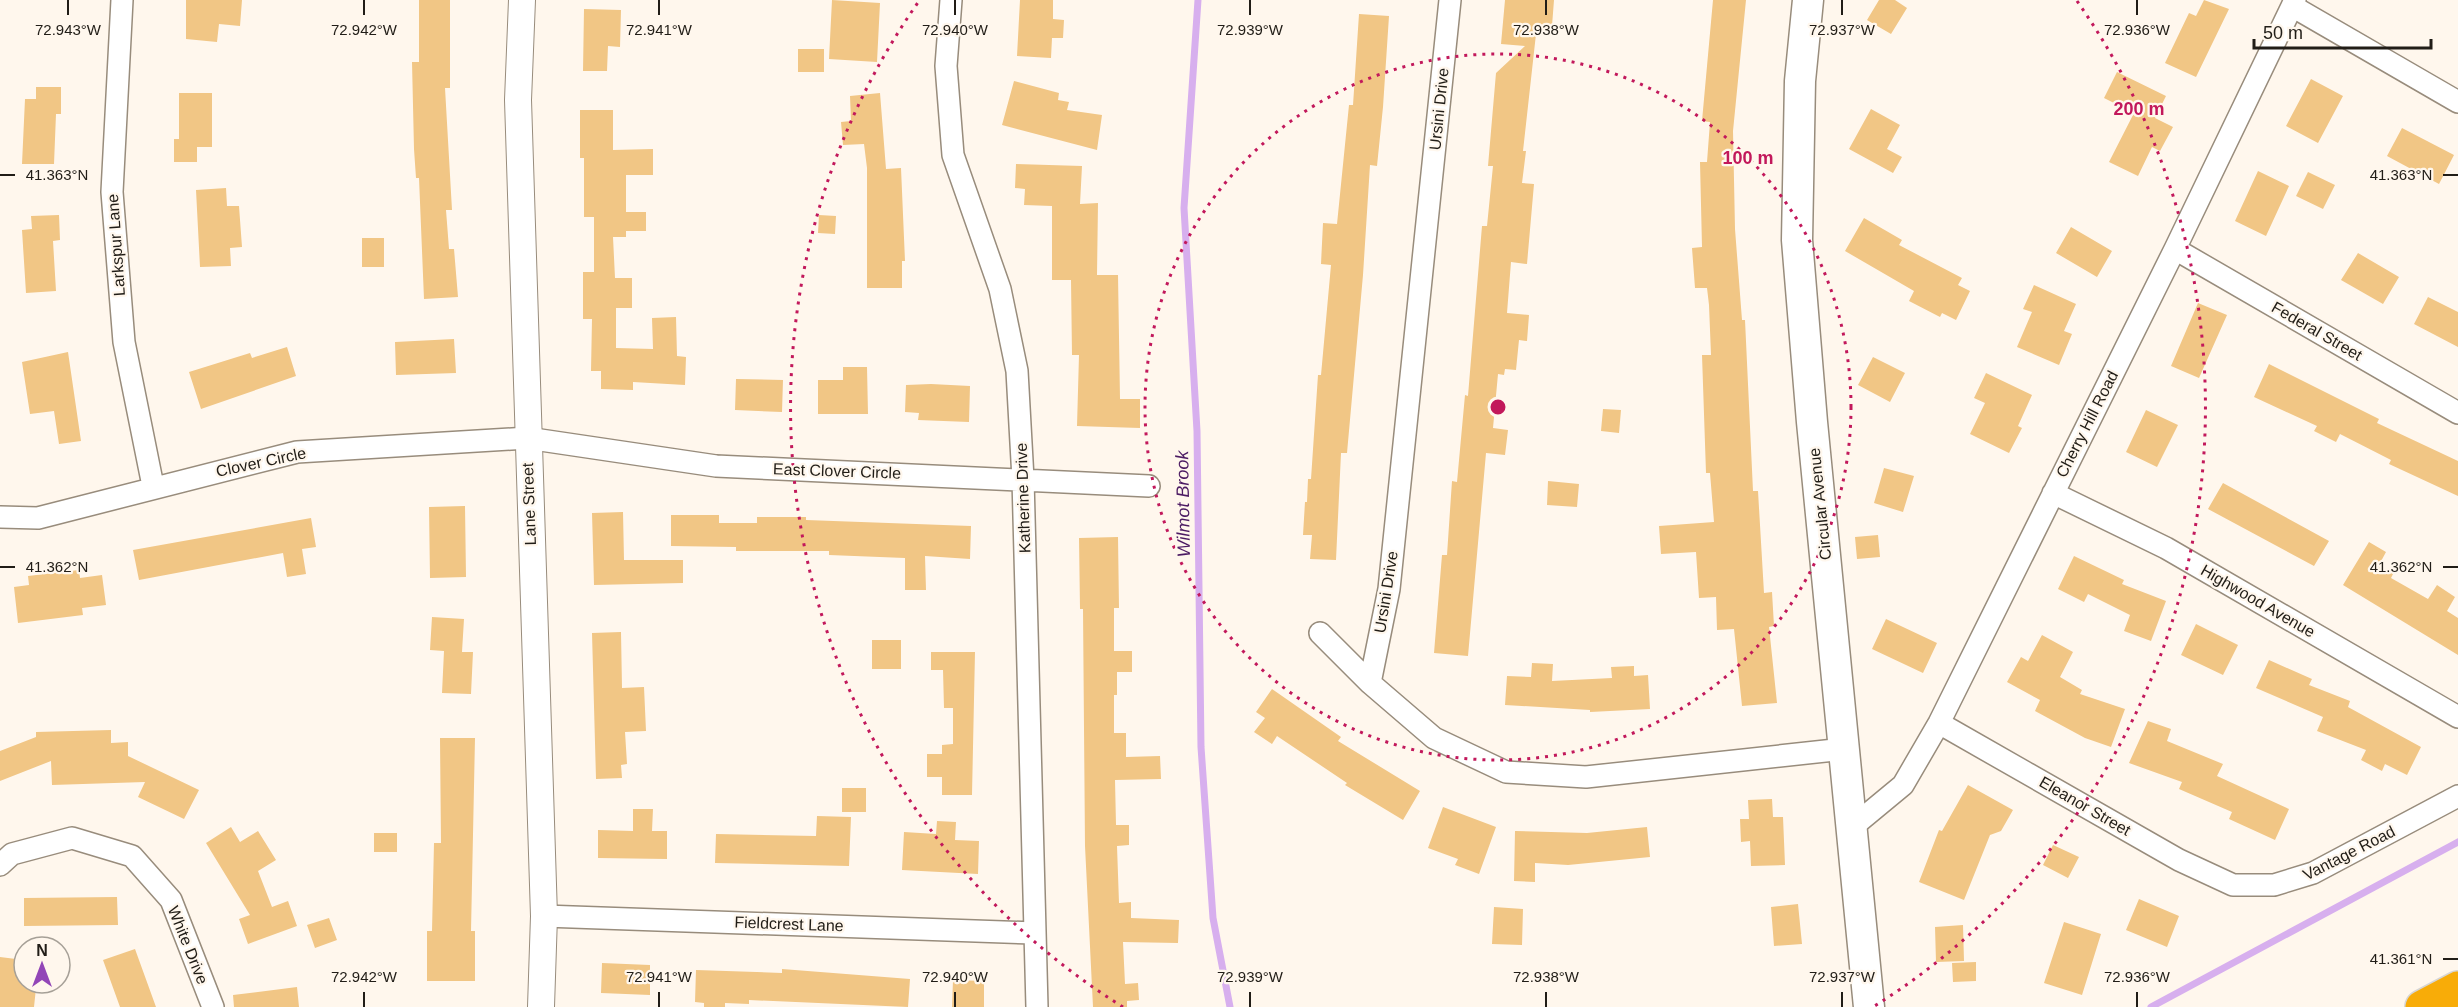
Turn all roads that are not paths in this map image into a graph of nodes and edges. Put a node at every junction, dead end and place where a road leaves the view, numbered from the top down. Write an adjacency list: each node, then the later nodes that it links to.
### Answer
1 (122, 0): 12 (street, Larkspur Lane)
2 (522, 0): 10 (street, Lane Street)
3 (951, 0): 11 (street, Katherine Drive)
4 (1450, 0): 17 (street, Ursini Drive)
5 (1808, 0): 20 (main road, Circular Avenue)
6 (2293, 3): 7 (street); 8 (street, Cherry Hill Road)
7 (2458, 102)
8 (2175, 249): 9 (street, Federal Street); 14 (street, Cherry Hill Road)
9 (2458, 413)
10 (527, 438): 11 (street, East Clover Circle); 12 (street, Clover Circle); 25 (street, Lane Street)
11 (1023, 479): 13 (street, East Clover Circle); 26 (street, Katherine Drive)
12 (153, 486): 15 (street, Clover Circle)
13 (1149, 486)
14 (2053, 493): 18 (street, Highwood Avenue); 19 (street, Cherry Hill Road)
15 (0, 517)
16 (1320, 633): 17 (street)
17 (1370, 683): 20 (street)
18 (2458, 717)
19 (1939, 723): 22 (street, Cherry Hill Road); 24 (street, Eleanor Street)
20 (1844, 749): 22 (main road, Circular Avenue)
21 (2458, 796): 24 (street, Vantage Road)
22 (1851, 828): 31 (main road, Circular Avenue)
23 (0, 865): 28 (street, White Drive)
24 (2234, 885)
25 (544, 916): 26 (street, Fieldcrest Lane); 29 (street, Lane Street)
26 (1034, 933): 30 (street, Katherine Drive)
27 (2458, 988): 32 (highway)
28 (213, 1007)
29 (541, 1007)
30 (1037, 1007)
31 (1869, 1007)
32 (2422, 1007)

